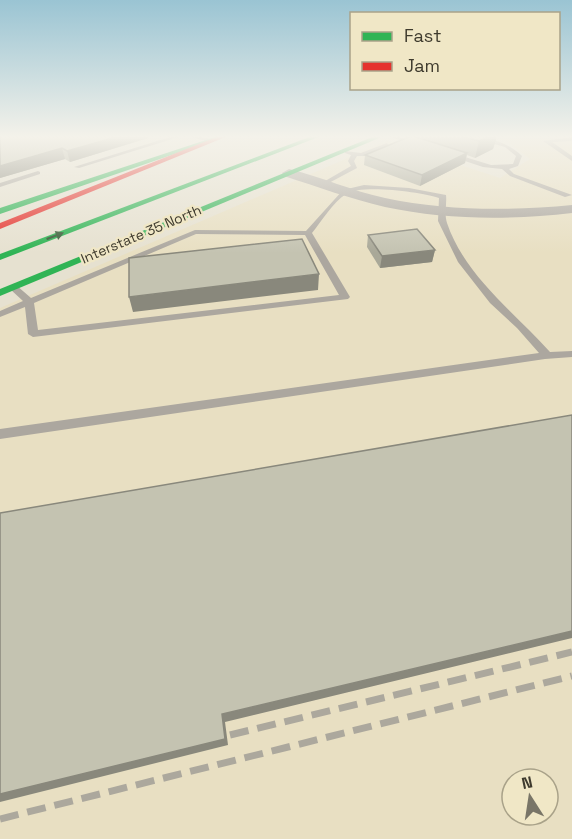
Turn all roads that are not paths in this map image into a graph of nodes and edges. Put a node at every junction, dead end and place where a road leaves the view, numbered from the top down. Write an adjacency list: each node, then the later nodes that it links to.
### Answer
1 (34, 175): 10 (lane)
2 (103, 175): 15 (main road)
3 (122, 175): 16 (main road)
4 (214, 175): 19 (main road, one-way to 4)
5 (284, 175): 20 (main road, Interstate 35 North)
6 (296, 175): 9 (street)
7 (340, 175): 9 (lane)
8 (512, 175): 13 (lane)
9 (323, 184): 11 (street)
10 (0, 185)
11 (345, 191): 14 (street); 17 (lane)
12 (112, 196): 18 (main road)
13 (570, 202): 14 (street)
14 (444, 210): 25 (lane)
15 (0, 211)
16 (0, 226)
17 (308, 233): 22 (lane); 22 (lane)
18 (0, 237)
19 (0, 256)
20 (13, 287): 21 (main road, Interstate 35 North); 22 (lane)
21 (0, 293)
22 (28, 301): 23 (lane)
23 (0, 314)
24 (572, 354): 25 (lane)
25 (547, 356): 26 (lane)
26 (0, 434)

